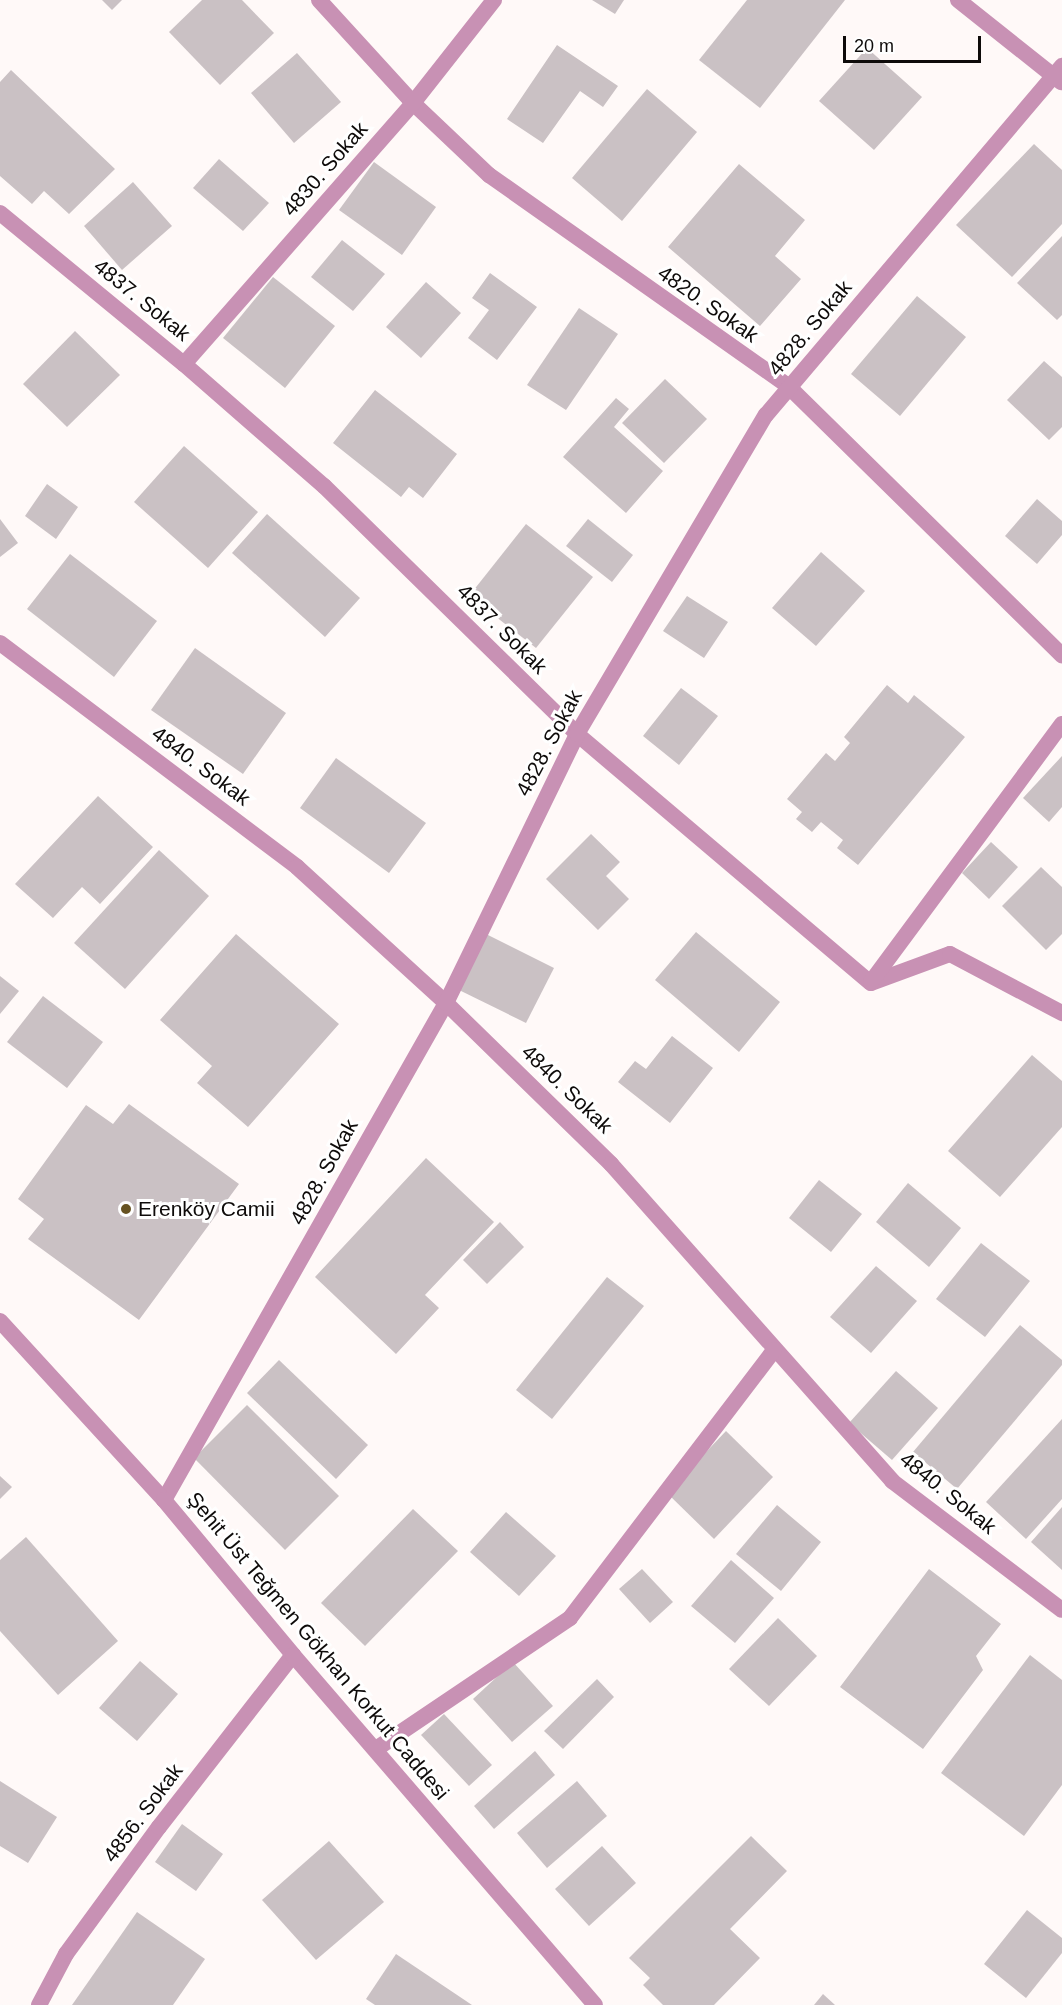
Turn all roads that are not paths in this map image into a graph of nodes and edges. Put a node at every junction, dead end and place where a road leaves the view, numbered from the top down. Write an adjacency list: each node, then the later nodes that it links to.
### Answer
1 (319, 0): 5 (street, 4820. Sokak)
2 (494, 0): 5 (street, 4830. Sokak)
3 (958, 0): 4 (street)
4 (1059, 75): 8 (street, 4828. Sokak)
5 (413, 103): 7 (street, 4830. Sokak); 8 (street, 4820. Sokak)
6 (0, 213): 7 (street, 4837. Sokak)
7 (184, 364): 12 (street, 4837. Sokak)
8 (789, 387): 10 (street, 4820. Sokak); 12 (street, 4828. Sokak)
9 (0, 643): 14 (street, 4840. Sokak)
10 (1062, 655)
11 (1062, 724): 13 (street)
12 (577, 734): 13 (street, 4837. Sokak); 14 (street, 4828. Sokak)
13 (871, 983): 15 (street)
14 (446, 1003): 17 (street, 4840. Sokak); 18 (street, 4828. Sokak)
15 (1062, 1013)
16 (0, 1321): 18 (street, Şehit Üst Teğmen Gökhan Korkut Caddesi)
17 (774, 1350): 19 (street, 4840. Sokak); 21 (street)
18 (164, 1500): 20 (street, Şehit Üst Teğmen Gökhan Korkut Caddesi)
19 (1062, 1610)
20 (293, 1655): 21 (street, Şehit Üst Teğmen Gökhan Korkut Caddesi); 22 (street, 4856. Sokak)
21 (376, 1749): 23 (street, Şehit Üst Teğmen Gökhan Korkut Caddesi)
22 (39, 2005)
23 (595, 2005)

